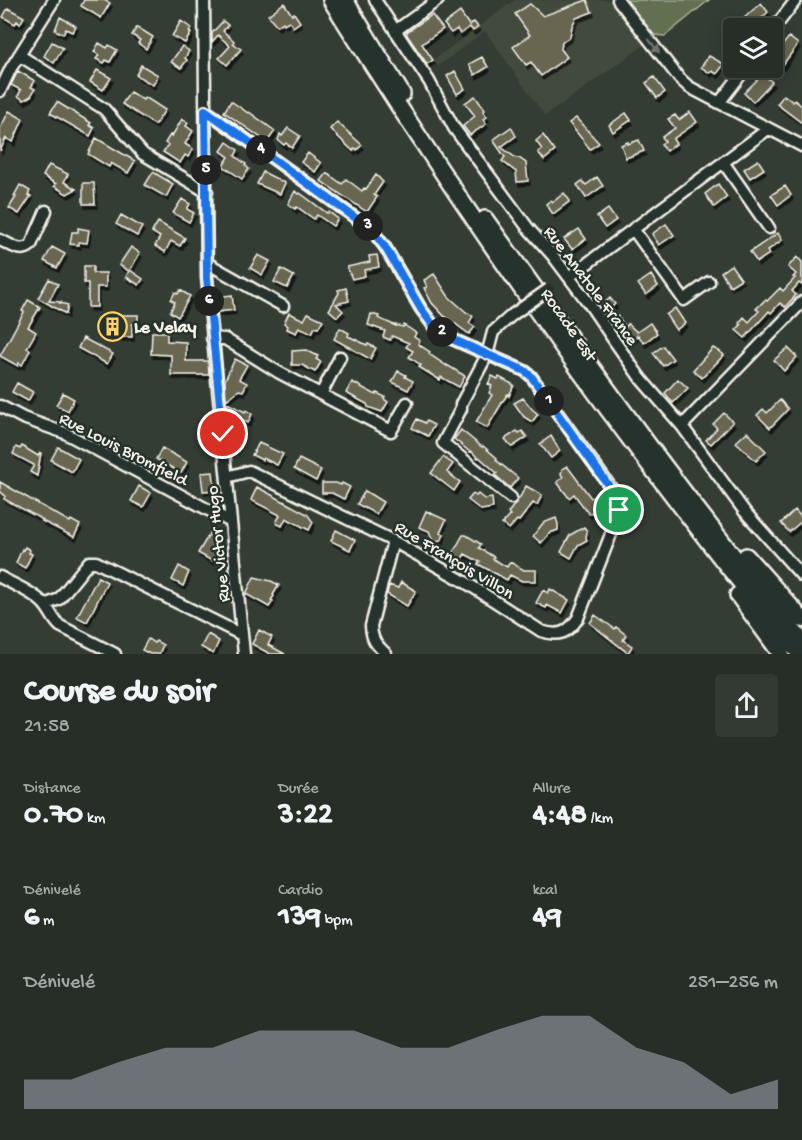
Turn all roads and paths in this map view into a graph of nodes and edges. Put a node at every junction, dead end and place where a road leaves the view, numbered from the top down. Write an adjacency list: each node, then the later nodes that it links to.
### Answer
1 (54, 0): 11 (street)
2 (204, 0): 15 (street, Rue Victor Hugo)
3 (331, 0): 41 (highway, Rocade Est)
4 (345, 0): 39 (highway, Rocade Est)
5 (375, 0): 10 (street, Rue Anatole France)
6 (438, 0): 10 (street)
7 (618, 0): 14 (street, one-way to 14)
8 (796, 0): 9 (street)
9 (782, 18)
10 (395, 31): 25 (street, Rue Anatole France)
11 (20, 56): 13 (street); 19 (street)
12 (738, 78): 14 (street)
13 (0, 91)
14 (719, 103): 16 (street)
15 (205, 110): 19 (street, Rue Victor Hugo); 31 (street, Rue François Villon)
16 (768, 129): 17 (street); 18 (street)
17 (802, 146)
18 (723, 162): 21 (street); 22 (street)
19 (207, 192): 24 (street, Rue Victor Hugo)
20 (46, 211): 23 (street)
21 (769, 228)
22 (633, 229): 25 (street); 26 (street)
23 (0, 240)
24 (207, 263): 29 (street); 30 (street, Rue Victor Hugo)
25 (569, 277): 36 (street, Rue Anatole France)
26 (709, 282)
27 (549, 289): 31 (street, bridge)
28 (802, 302): 36 (street)
29 (283, 306)
30 (212, 338): 33 (street); 37 (street, Rue Victor Hugo)
31 (487, 355): 38 (street); 42 (street, Rue François Villon)
32 (340, 357): 33 (street)
33 (321, 394): 34 (street)
34 (407, 403)
35 (0, 406): 40 (street, Rue Louis Bromfield)
36 (682, 426): 43 (street, Rue Anatole France)
37 (226, 477): 40 (street, Rue Victor Hugo); 42 (street, Rue François Villon)
38 (511, 498)
39 (691, 502): 46 (highway); 48 (highway, Rocade Est)
40 (231, 522): 47 (street, Rue Victor Hugo)
41 (698, 529): 52 (highway); 53 (highway, Rocade Est)
42 (393, 540): 51 (street)
43 (802, 576)
44 (0, 577): 45 (street)
45 (45, 605): 47 (street); 49 (street)
46 (802, 619)
47 (242, 635): 50 (street, Rue Victor Hugo)
48 (802, 640)
49 (115, 654)
50 (244, 654)
51 (386, 654)
52 (781, 654)
53 (800, 654)

